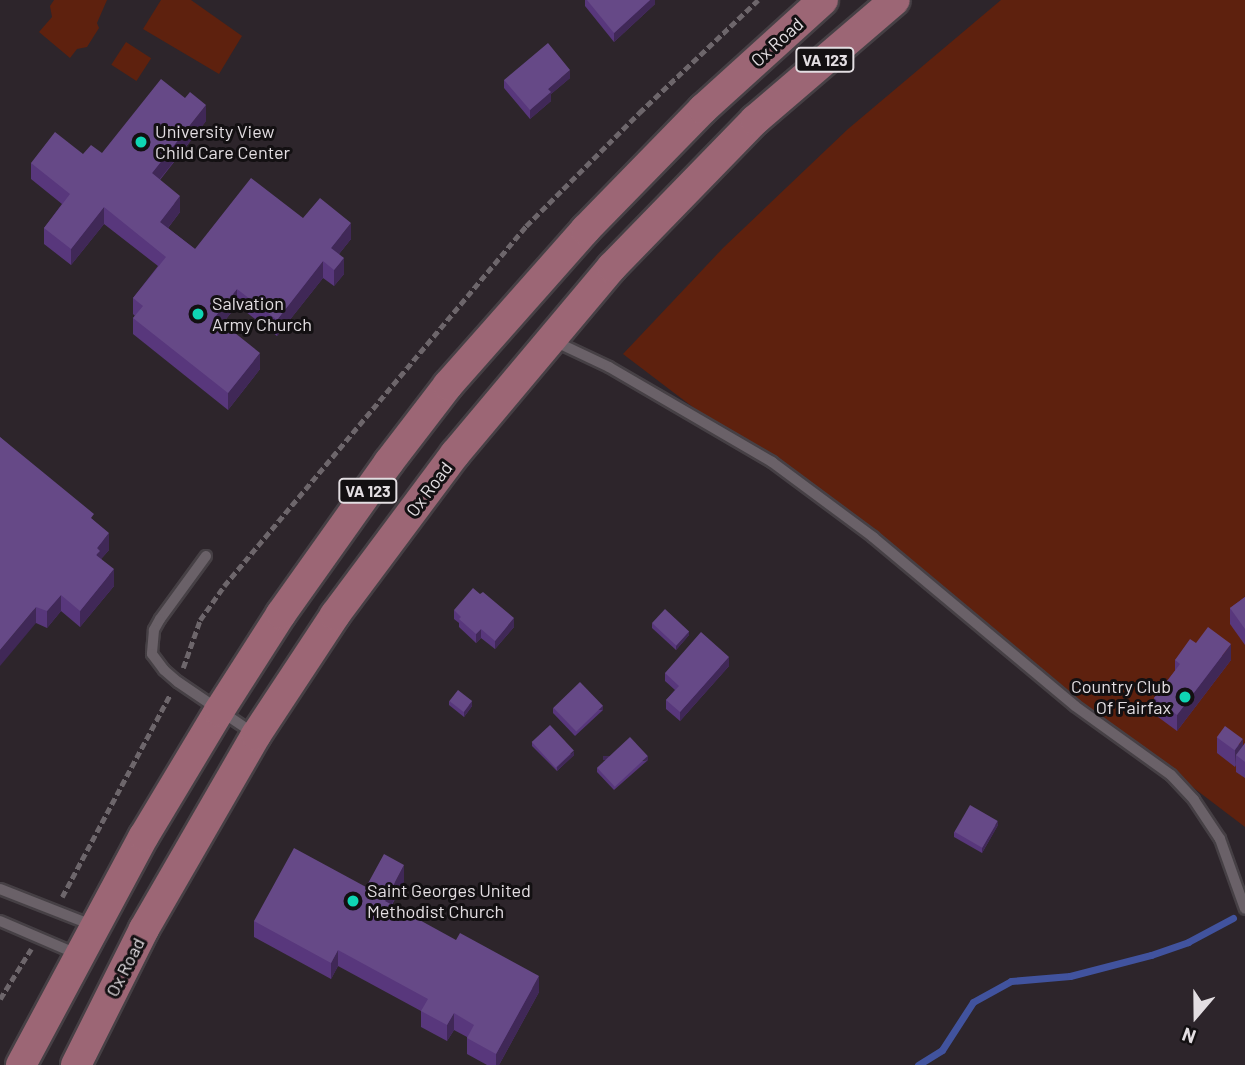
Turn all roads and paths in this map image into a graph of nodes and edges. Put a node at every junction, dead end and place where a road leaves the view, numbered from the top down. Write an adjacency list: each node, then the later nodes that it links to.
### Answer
1 (823, 0): 5 (main road, Ox Road / VA 123)
2 (895, 0): 3 (main road, Ox Road / VA 123)
3 (550, 339): 6 (main road, Ox Road / VA 123); 8 (lane)
4 (206, 556): 5 (lane)
5 (219, 711): 6 (lane); 10 (main road, Ox Road / VA 123)
6 (256, 735): 13 (main road, Ox Road / VA 123)
7 (0, 889): 10 (lane)
8 (1245, 909)
9 (0, 921): 11 (lane)
10 (96, 926): 11 (main road, Ox Road / VA 123)
11 (80, 956): 12 (main road, Ox Road / VA 123)
12 (21, 1065)
13 (76, 1065)

